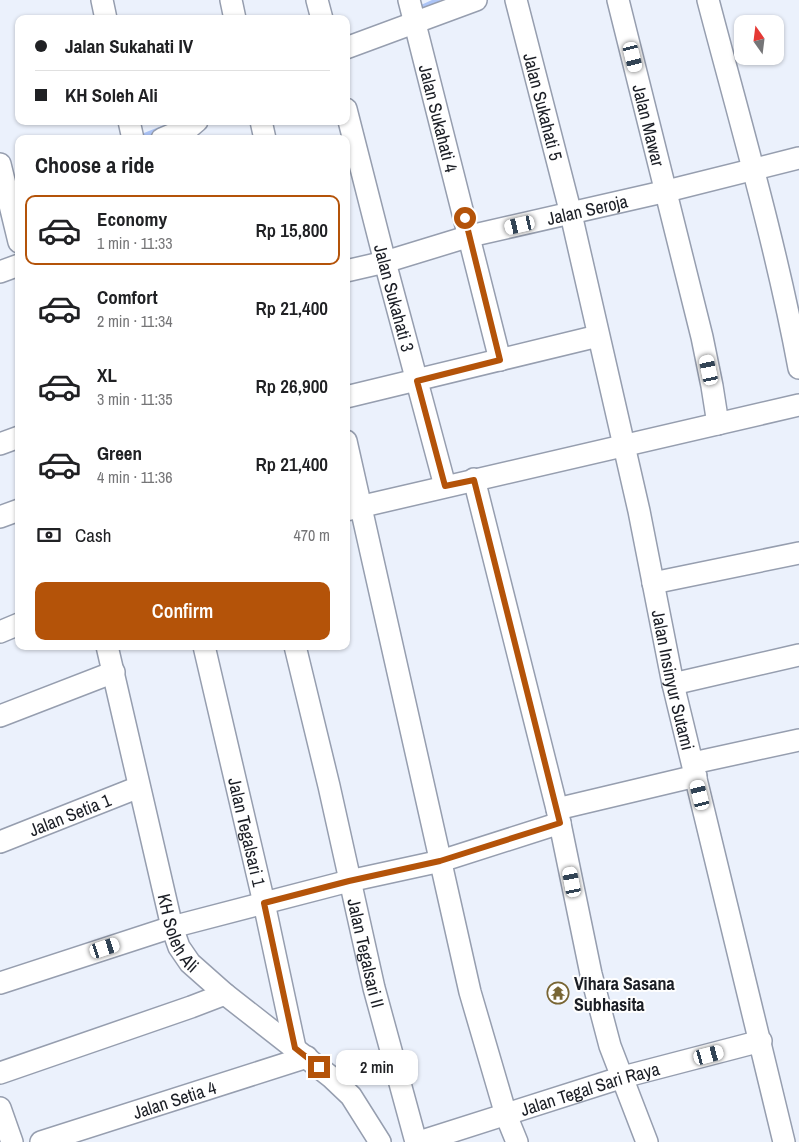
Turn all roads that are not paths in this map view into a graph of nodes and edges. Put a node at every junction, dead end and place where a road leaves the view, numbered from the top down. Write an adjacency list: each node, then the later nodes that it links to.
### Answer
1 (102, 0): 9 (street)
2 (230, 0): 10 (street)
3 (318, 0): 11 (street)
4 (476, 0): 8 (street)
5 (516, 0): 20 (street, Jalan Sukahati 5)
6 (618, 0): 19 (street, Jalan Mawar)
7 (708, 0): 18 (street)
8 (412, 12): 12 (street); 22 (street, Jalan Sukahati 4)
9 (105, 15)
10 (234, 15)
11 (321, 15)
12 (350, 46)
13 (350, 124): 23 (street, Jalan Sukahati 3)
14 (192, 125): 15 (street)
15 (171, 135)
16 (799, 158): 18 (street, Jalan Seroja)
17 (0, 164): 21 (street)
18 (752, 169): 19 (street, Jalan Seroja); 29 (street)
19 (667, 191): 20 (street, Jalan Seroja); 33 (street, Jalan Mawar)
20 (571, 214): 22 (street, Jalan Seroja); 27 (street, Jalan Insinyur Sutami)
21 (15, 226)
22 (470, 236): 23 (street, Jalan Seroja); 28 (street, Jalan Sukahati 4)
23 (385, 262): 25 (street, Jalan Seroja); 30 (street, Jalan Sukahati 3)
24 (15, 266): 26 (street)
25 (350, 270)
26 (0, 272)
27 (598, 336): 28 (street); 36 (street, Jalan Insinyur Sutami)
28 (500, 360): 30 (street)
29 (799, 368)
30 (417, 381): 31 (street); 39 (street, Jalan Sukahati 3)
31 (350, 396)
32 (799, 405): 33 (street)
33 (718, 424): 36 (street)
34 (15, 438): 35 (street)
35 (0, 444)
36 (624, 446): 38 (street); 44 (street, Jalan Insinyur Sutami)
37 (350, 474): 40 (street)
38 (474, 480): 39 (street); 57 (street)
39 (445, 486): 40 (street)
40 (354, 508): 59 (street)
41 (15, 511): 42 (street)
42 (0, 517)
43 (799, 552): 44 (street)
44 (653, 583): 52 (street, Jalan Insinyur Sutami)
45 (15, 626): 46 (street)
46 (0, 632)
47 (108, 650): 51 (street, KH Soleh Ali)
48 (205, 650): 61 (street, Jalan Tegalsari 1)
49 (296, 650): 60 (street, Jalan Tegalsari II)
50 (799, 655): 52 (street)
51 (114, 672): 53 (street); 56 (street, KH Soleh Ali)
52 (673, 684): 55 (street, Jalan Insinyur Sutami)
53 (0, 716)
54 (799, 740): 55 (street)
55 (695, 769): 57 (street); 65 (street, Jalan Insinyur Sutami)
56 (139, 787): 58 (street, Jalan Setia 1); 62 (street, KH Soleh Ali)
57 (559, 816): 59 (street); 68 (street)
58 (0, 842)
59 (440, 861): 60 (street); 70 (street)
60 (349, 881): 61 (street); 74 (street, Jalan Tegalsari II)
61 (264, 903): 62 (street); 66 (street, Jalan Tegalsari 1)
62 (172, 927): 63 (street); 64 (street, KH Soleh Ali)
63 (0, 983)
64 (225, 994): 66 (street, KH Soleh Ali); 67 (street)
65 (760, 1041): 68 (street, Jalan Tegal Sari Raya); 77 (street, Jalan Insinyur Sutami)
66 (301, 1053): 72 (street, Jalan Setia 4); 73 (street, KH Soleh Ali)
67 (0, 1073)
68 (624, 1077): 70 (street, Jalan Tegal Sari Raya); 76 (street)
69 (0, 1108): 71 (street)
70 (506, 1115): 74 (street, Jalan Tegal Sari Raya); 75 (street)
71 (12, 1142)
72 (41, 1142)
73 (380, 1142)
74 (417, 1142)
75 (517, 1142)
76 (648, 1142)
77 (784, 1142)

